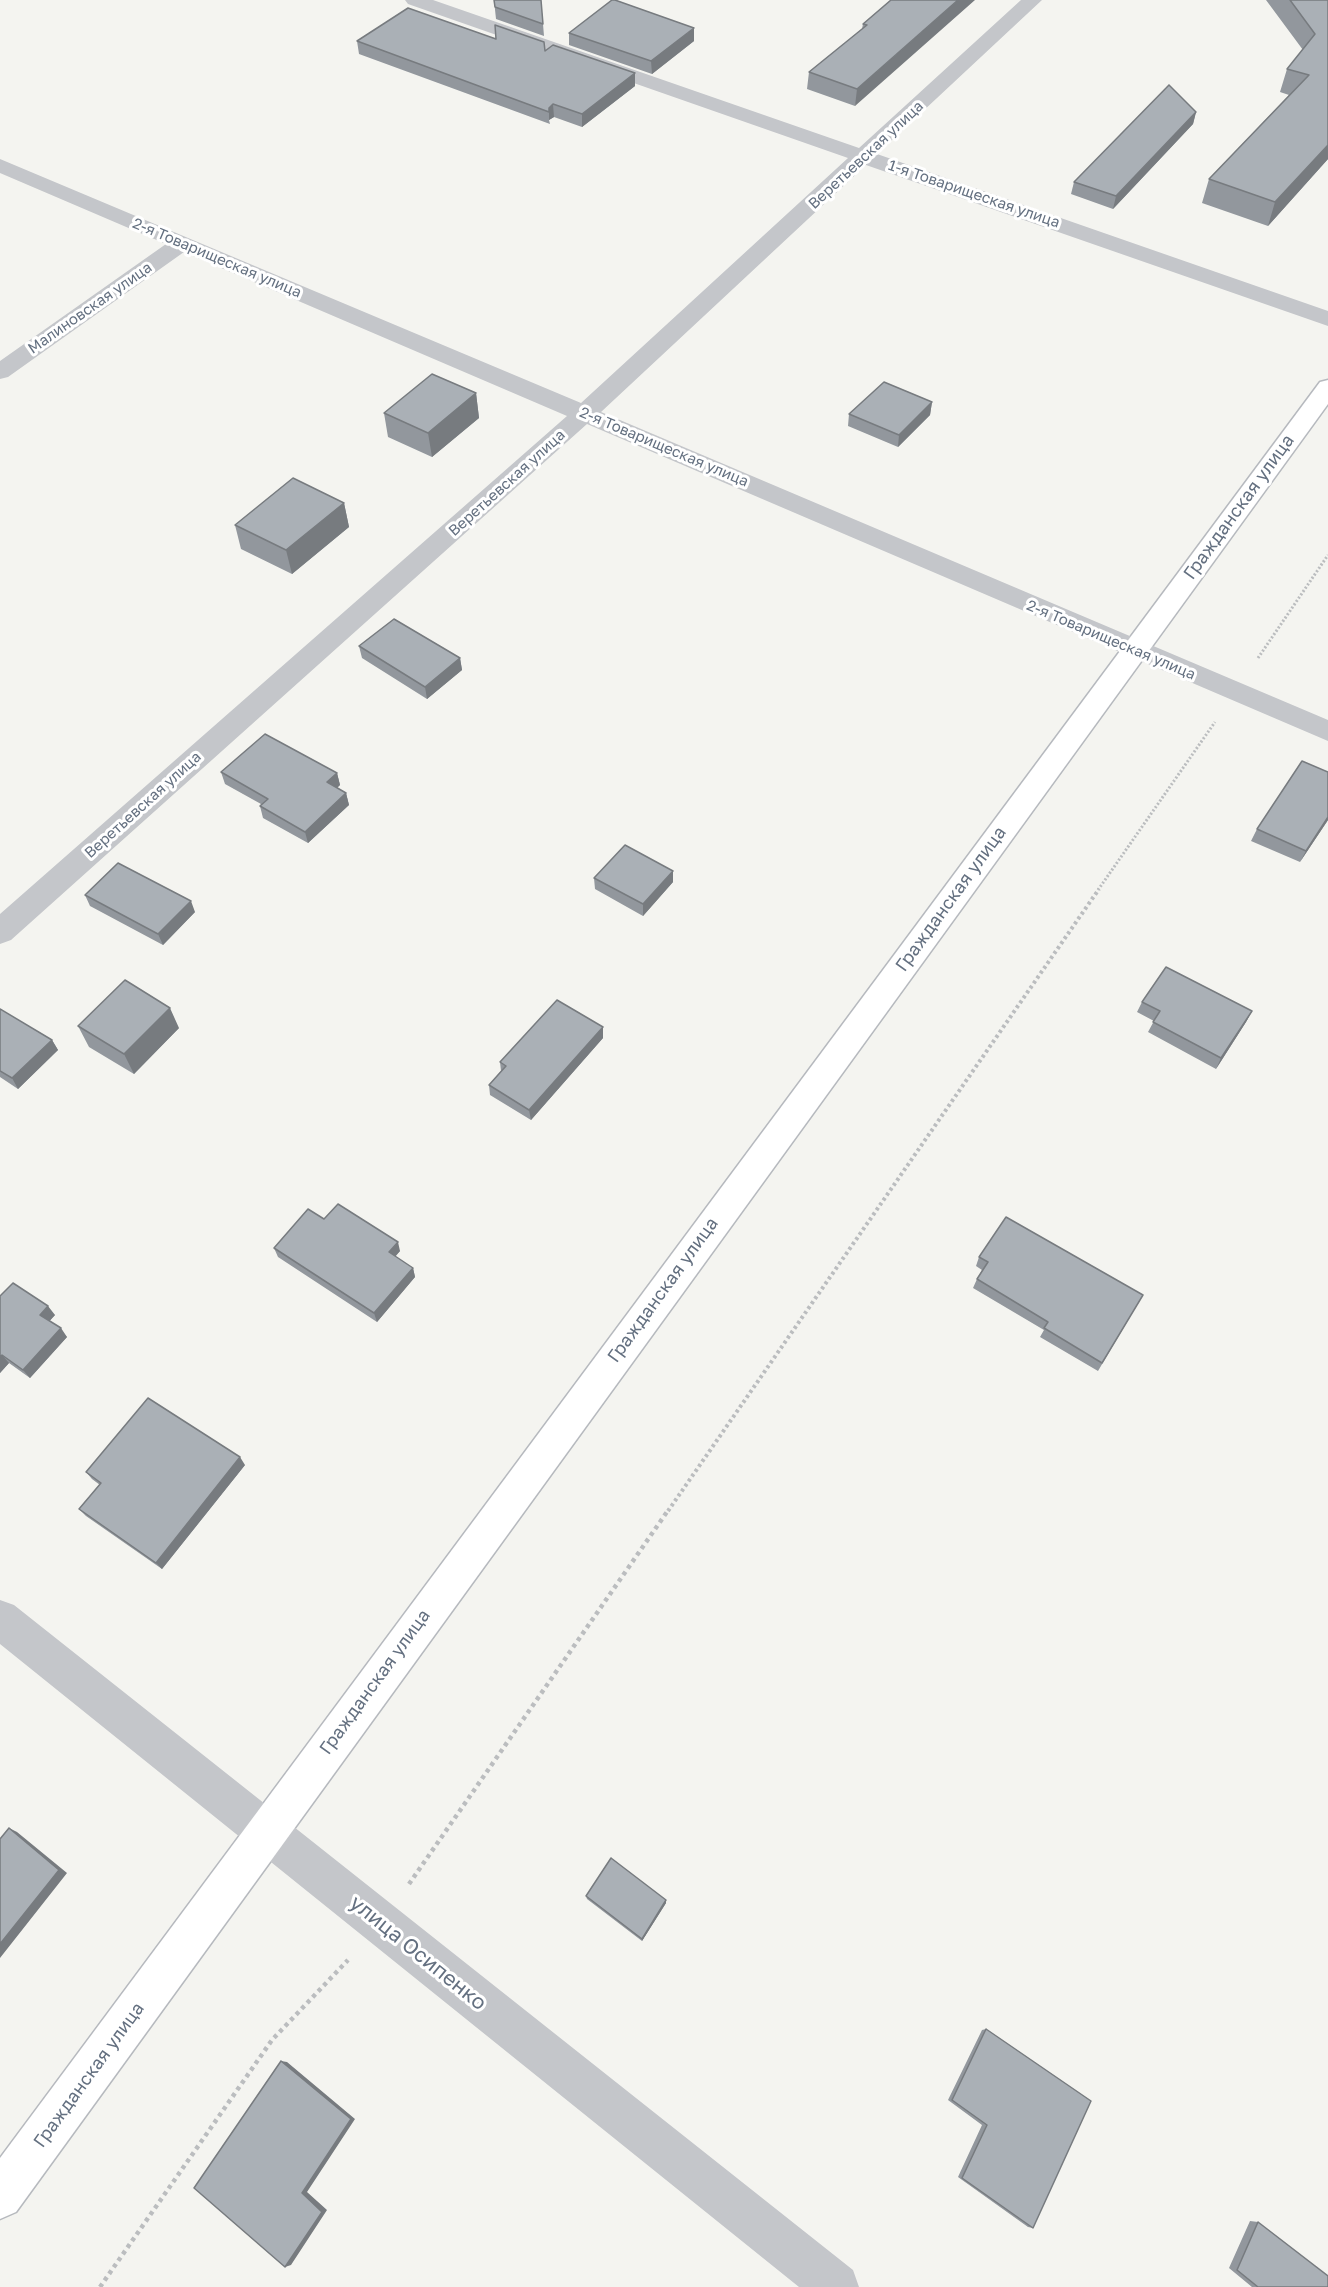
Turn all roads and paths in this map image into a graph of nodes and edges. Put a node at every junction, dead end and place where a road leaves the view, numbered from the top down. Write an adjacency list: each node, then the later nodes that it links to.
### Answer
1 (415, 0): 3 (street, 1-я Товарищеская улица)
2 (1032, 0): 3 (street, Веретьевская улица)
3 (866, 156): 6 (street, 1-я Товарищеская улица); 9 (street, Веретьевская улица)
4 (0, 165): 5 (street, 2-я Товарищеская улица)
5 (181, 244): 7 (street, Малиновская улица); 9 (street, 2-я Товарищеская улица)
6 (1328, 319)
7 (0, 372)
8 (1328, 387): 11 (main road, Гражданская улица)
9 (585, 413): 11 (street, 2-я Товарищеская улица); 14 (street, Веретьевская улица)
10 (1328, 555): 12 (path)
11 (1134, 650): 12 (street, 2-я Товарищеская улица); 16 (main road, Гражданская улица)
12 (1235, 693): 13 (street, 2-я Товарищеская улица); 17 (path)
13 (1328, 731)
14 (0, 932)
15 (0, 1619): 16 (street, улица Осипенко)
16 (267, 1831): 17 (street, улица Осипенко); 18 (main road, Гражданская улица)
17 (381, 1924): 19 (path); 20 (street, улица Осипенко)
18 (0, 2196)
19 (100, 2287)
20 (836, 2287)

